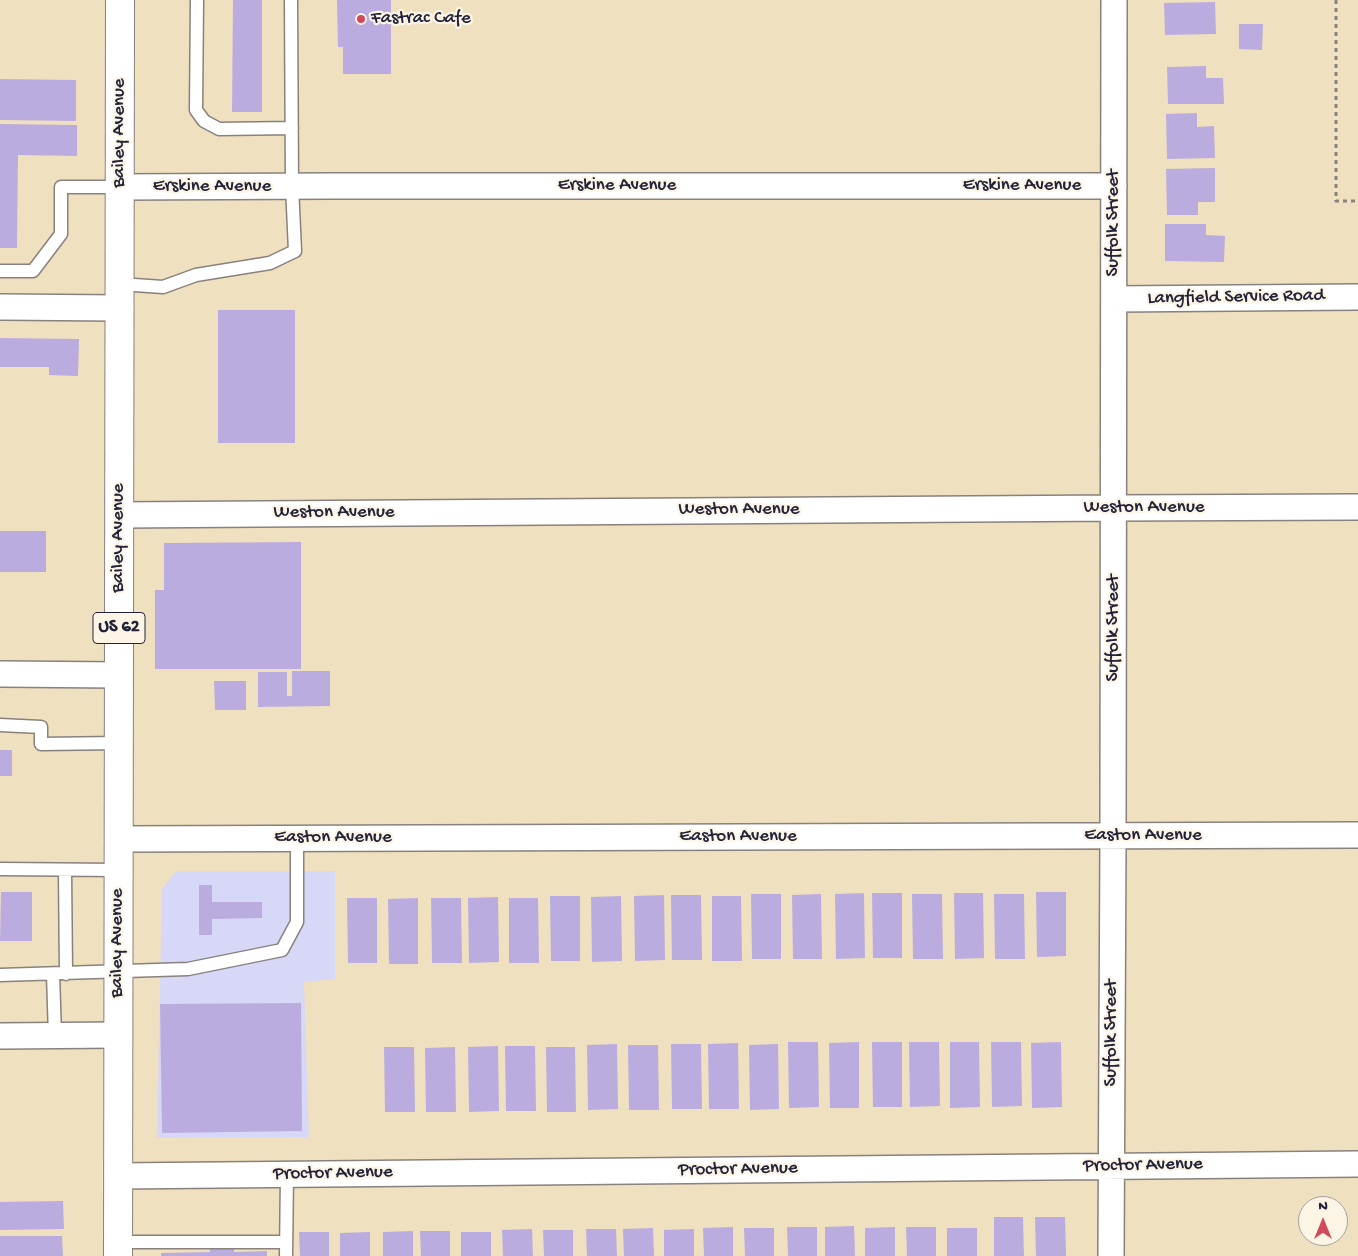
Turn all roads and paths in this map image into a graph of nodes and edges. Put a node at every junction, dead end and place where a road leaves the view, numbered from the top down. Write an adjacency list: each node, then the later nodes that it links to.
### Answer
1 (120, 0): 9 (main road, Bailey Avenue / US 62)
2 (197, 0): 6 (lane)
3 (291, 0): 6 (lane)
4 (1114, 0): 8 (street, Suffolk Street)
5 (1336, 0): 10 (path)
6 (292, 128): 7 (lane)
7 (292, 186): 8 (street, Erskine Avenue); 9 (street, Erskine Avenue); 12 (lane)
8 (1114, 186): 14 (street, Suffolk Street)
9 (120, 188): 11 (lane); 12 (main road, Bailey Avenue / US 62)
10 (1358, 201)
11 (0, 271)
12 (120, 296): 15 (street); 18 (main road, Bailey Avenue / US 62)
13 (1358, 297): 14 (street, Langfield Service Road)
14 (1114, 299): 17 (street, Suffolk Street)
15 (0, 307)
16 (1358, 507): 17 (street, Weston Avenue)
17 (1114, 508): 18 (street, Weston Avenue); 24 (street, Suffolk Street)
18 (119, 515): 20 (main road, Bailey Avenue / US 62)
19 (0, 674): 20 (street)
20 (119, 675): 22 (main road, Bailey Avenue / US 62)
21 (0, 725): 22 (lane)
22 (119, 742): 26 (main road, Bailey Avenue / US 62)
23 (1358, 835): 24 (street, Easton Avenue)
24 (1113, 836): 25 (street, Easton Avenue); 37 (street, Suffolk Street)
25 (297, 838): 26 (street, Easton Avenue); 30 (lane)
26 (118, 839): 29 (main road, Bailey Avenue / US 62)
27 (0, 869): 28 (lane)
28 (65, 870): 29 (lane); 31 (lane)
29 (118, 870): 30 (main road, Bailey Avenue / US 62)
30 (118, 971): 31 (lane); 33 (main road, Bailey Avenue / US 62)
31 (60, 974): 32 (lane); 35 (lane)
32 (0, 976)
33 (118, 1035): 35 (street); 39 (main road, Bailey Avenue / US 62)
34 (0, 1036): 35 (street)
35 (55, 1036)
36 (1358, 1164): 37 (street, Proctor Avenue)
37 (1112, 1167): 38 (street, Proctor Avenue); 43 (street, Suffolk Street)
38 (287, 1174): 39 (street, Proctor Avenue); 40 (lane)
39 (118, 1176): 41 (main road, Bailey Avenue / US 62)
40 (286, 1242): 41 (lane); 42 (lane)
41 (118, 1249)
42 (286, 1256)
43 (1111, 1256)

